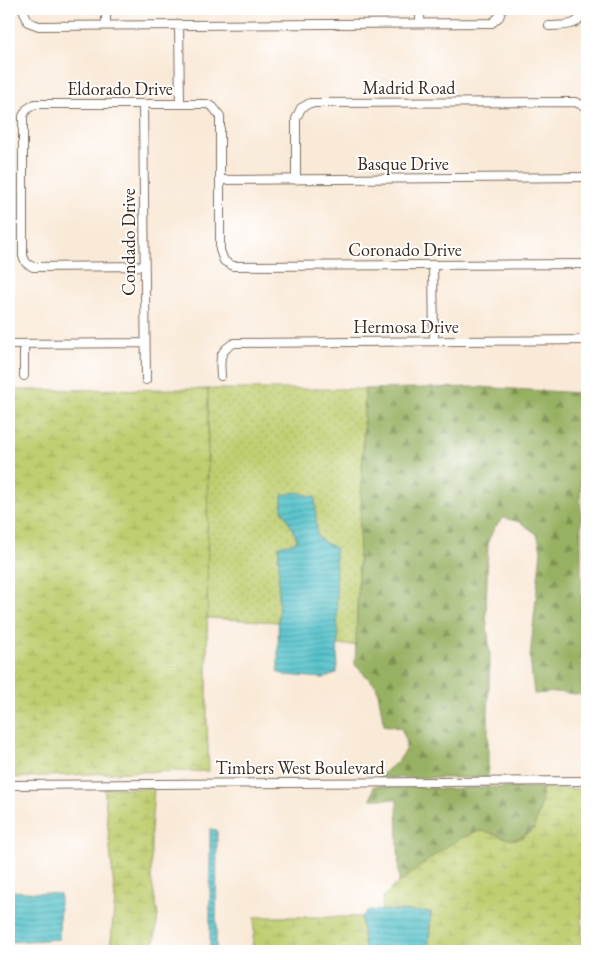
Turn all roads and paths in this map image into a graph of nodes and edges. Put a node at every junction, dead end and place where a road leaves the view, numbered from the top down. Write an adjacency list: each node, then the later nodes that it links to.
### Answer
1 (24, 9): 8 (street)
2 (106, 9): 8 (street)
3 (420, 9): 6 (street)
4 (502, 9): 6 (street)
5 (582, 9): 9 (street)
6 (420, 23): 7 (street)
7 (179, 24): 8 (street); 11 (street)
8 (106, 25)
9 (548, 26)
10 (143, 104): 11 (street, Eldorado Drive); 18 (street, Condado Drive); 18 (street, Eldorado Drive)
11 (180, 104): 14 (street, Eldorado Drive)
12 (587, 111): 15 (street, Madrid Road)
13 (587, 177): 15 (street, Basque Drive)
14 (220, 180): 15 (street, Basque Drive); 17 (street, Coronado Drive)
15 (296, 180)
16 (587, 264): 17 (street, Coronado Drive)
17 (433, 265): 20 (street)
18 (144, 266): 23 (street, Condado Drive)
19 (587, 340): 20 (street, Hermosa Drive)
20 (434, 341): 25 (street, Hermosa Drive)
21 (9, 344): 22 (street)
22 (24, 344): 23 (street); 24 (street)
23 (145, 344): 26 (street, Condado Drive)
24 (24, 376)
25 (220, 376)
26 (146, 380)
27 (587, 781): 28 (street, Timbers West Boulevard)
28 (13, 785)

